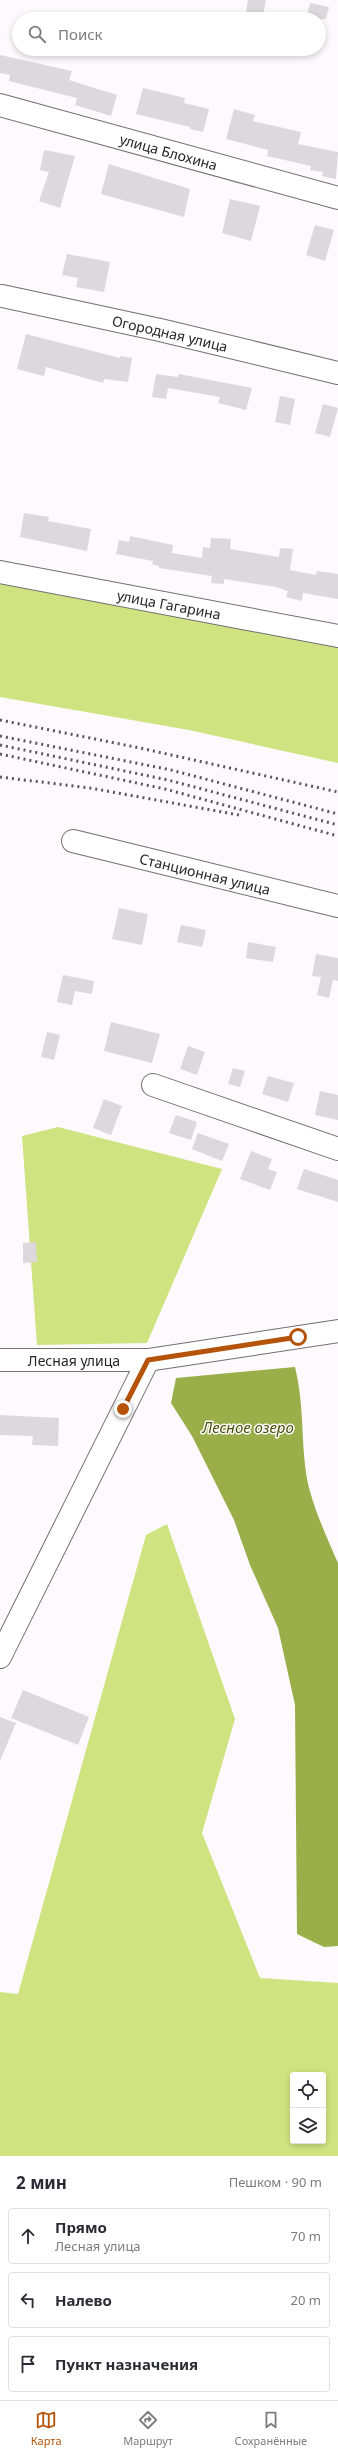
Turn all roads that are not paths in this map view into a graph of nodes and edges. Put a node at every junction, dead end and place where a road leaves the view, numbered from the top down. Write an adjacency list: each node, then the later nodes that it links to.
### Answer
1 (0, 105): 2 (street, улица Блохина)
2 (338, 198)
3 (2, 296): 4 (street, Огородная улица)
4 (338, 373)
5 (0, 572): 6 (street, улица Гагарина)
6 (338, 636)
7 (73, 841): 8 (street, Станционная улица)
8 (338, 906)
9 (153, 1085): 10 (street)
10 (338, 1149)
11 (338, 1331): 13 (street, Лесная улица)
12 (0, 1360): 13 (street, Лесная улица)
13 (148, 1360): 14 (street)
14 (0, 1657)

